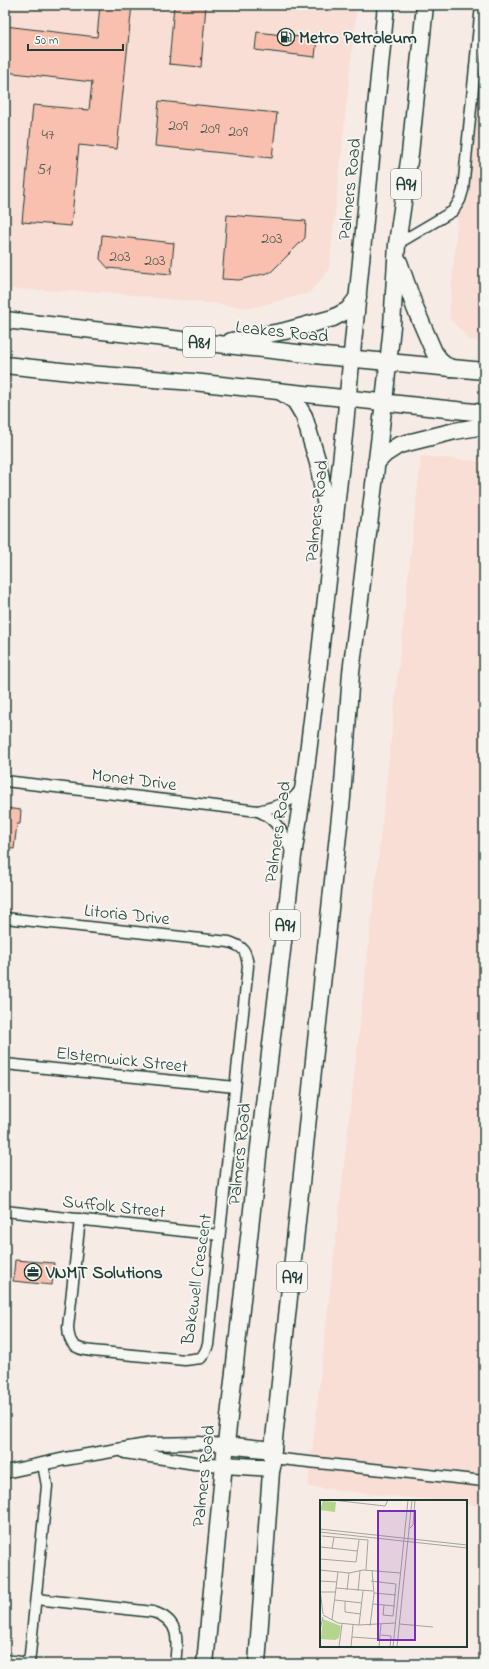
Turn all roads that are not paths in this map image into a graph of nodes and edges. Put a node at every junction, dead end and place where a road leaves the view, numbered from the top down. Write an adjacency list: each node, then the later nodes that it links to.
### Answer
1 (386, 5): 5 (highway, Palmers Road / A91)
2 (425, 5): 4 (highway, A91)
3 (481, 5): 4 (street)
4 (397, 249): 9 (highway, A91); 11 (highway)
5 (358, 297): 7 (highway); 8 (highway, Palmers Road / A91)
6 (5, 320): 7 (highway, Leakes Road / A81)
7 (214, 344): 8 (highway, Leakes Road / A81)
8 (352, 359): 9 (highway, Leakes Road / A81); 14 (highway, Palmers Road / A91)
9 (388, 363): 11 (highway, Leakes Road / A81); 15 (highway, A91)
10 (5, 365): 13 (highway, A81)
11 (451, 368): 12 (highway, Leakes Road / A81)
12 (484, 371)
13 (281, 392): 14 (highway, A81); 19 (highway)
14 (348, 398): 15 (highway, A81); 19 (highway, Palmers Road / A91)
15 (384, 402): 16 (highway, A81); 18 (highway, A91)
16 (484, 413)
17 (484, 426): 18 (highway)
18 (376, 463): 33 (highway, A91)
19 (333, 540): 20 (highway, Palmers Road / A91)
20 (305, 777): 22 (street, Monet Drive); 23 (highway, Palmers Road / A91)
21 (5, 781): 22 (street, Monet Drive)
22 (258, 810): 23 (street)
23 (293, 856): 31 (highway, Palmers Road / A91)
24 (5, 918): 25 (street, Litoria Drive)
25 (244, 949): 27 (street, Bakewell Crescent)
26 (5, 1064): 27 (street, Elsternwick Street)
27 (235, 1087): 30 (street, Bakewell Crescent)
28 (5, 1211): 29 (street, Suffolk Street)
29 (80, 1219): 30 (street, Suffolk Street); 30 (street, Bakewell Crescent)
30 (220, 1235)
31 (226, 1445): 32 (street); 33 (highway); 35 (highway, Palmers Road / A91)
32 (116, 1451): 34 (street); 35 (street)
33 (272, 1458): 35 (highway); 37 (street); 43 (highway, A91)
34 (43, 1464): 36 (street); 38 (street)
35 (224, 1465): 42 (highway, Palmers Road / A91)
36 (5, 1472)
37 (484, 1481)
38 (36, 1599): 40 (street); 41 (street)
39 (5, 1660): 40 (street)
40 (29, 1663)
41 (175, 1664)
42 (206, 1664)
43 (257, 1664)

